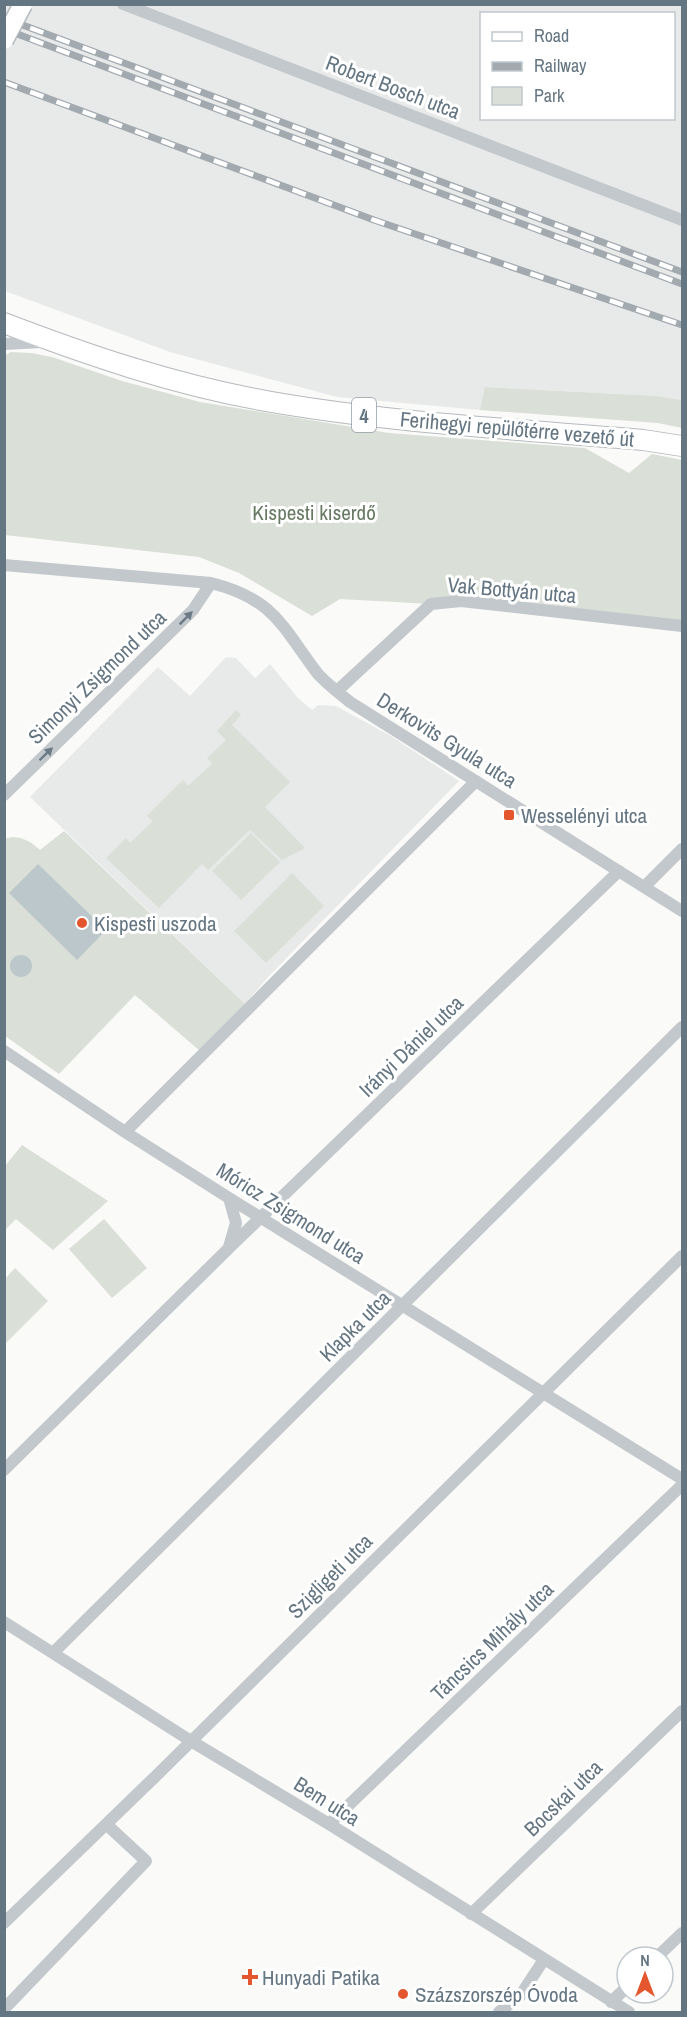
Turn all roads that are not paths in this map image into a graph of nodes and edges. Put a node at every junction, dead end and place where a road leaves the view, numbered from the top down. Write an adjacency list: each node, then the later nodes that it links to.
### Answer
1 (24, 4): 3 (main road, bridge)
2 (123, 4): 4 (street, Robert Bosch utca)
3 (4, 40)
4 (682, 220)
5 (4, 323): 6 (main road, Ferihegyi repülőtérre vezető út / 4)
6 (53, 341): 7 (street); 8 (main road, Ferihegyi repülőtérre vezető út / 4)
7 (4, 344)
8 (682, 446)
9 (4, 565): 10 (street)
10 (212, 583): 12 (street, Derkovits Gyula utca); 14 (street, Simonyi Zsigmond utca, one-way to 10)
11 (682, 626): 12 (street, Vak Bottyán utca)
12 (337, 691): 13 (street, Derkovits Gyula utca)
13 (476, 781): 16 (street, Derkovits Gyula utca); 21 (street)
14 (4, 795)
15 (682, 849): 17 (street)
16 (618, 871): 17 (street, Derkovits Gyula utca); 23 (street, Irányi Dániel utca)
17 (644, 887): 18 (street, Derkovits Gyula utca)
18 (682, 911)
19 (682, 1027): 26 (street, Klapka utca)
20 (4, 1051): 21 (street, Móricz Zsigmond utca)
21 (125, 1132): 22 (street, Móricz Zsigmond utca)
22 (230, 1198): 23 (street, Móricz Zsigmond utca); 24 (street)
23 (261, 1218): 24 (street, Irányi Dániel utca); 26 (street, Móricz Zsigmond utca)
24 (229, 1248): 28 (street, Irányi Dániel utca)
25 (682, 1256): 27 (street, Szigligeti utca)
26 (403, 1306): 27 (street, Móricz Zsigmond utca); 32 (street, Klapka utca)
27 (544, 1392): 29 (street, Móricz Zsigmond utca); 34 (street, Szigligeti utca)
28 (4, 1470)
29 (682, 1479)
30 (682, 1485): 36 (street, Táncsics Mihály utca)
31 (4, 1622): 32 (street, Bem utca)
32 (54, 1652): 34 (street, Bem utca)
33 (682, 1711): 37 (street, Bocskai utca)
34 (191, 1741): 35 (street, Szigligeti utca); 36 (street, Bem utca)
35 (106, 1824): 38 (street, Szigligeti utca); 44 (street)
36 (329, 1824): 37 (street, Bem utca)
37 (471, 1914): 41 (street, Bem utca)
38 (4, 1923)
39 (682, 1933): 40 (street)
40 (670, 1945)
41 (543, 1960): 43 (street, Bem utca); 45 (street)
42 (615, 1998): 43 (street)
43 (611, 2002): 46 (street, Bem utca)
44 (4, 2009)
45 (499, 2013)
46 (629, 2013)

